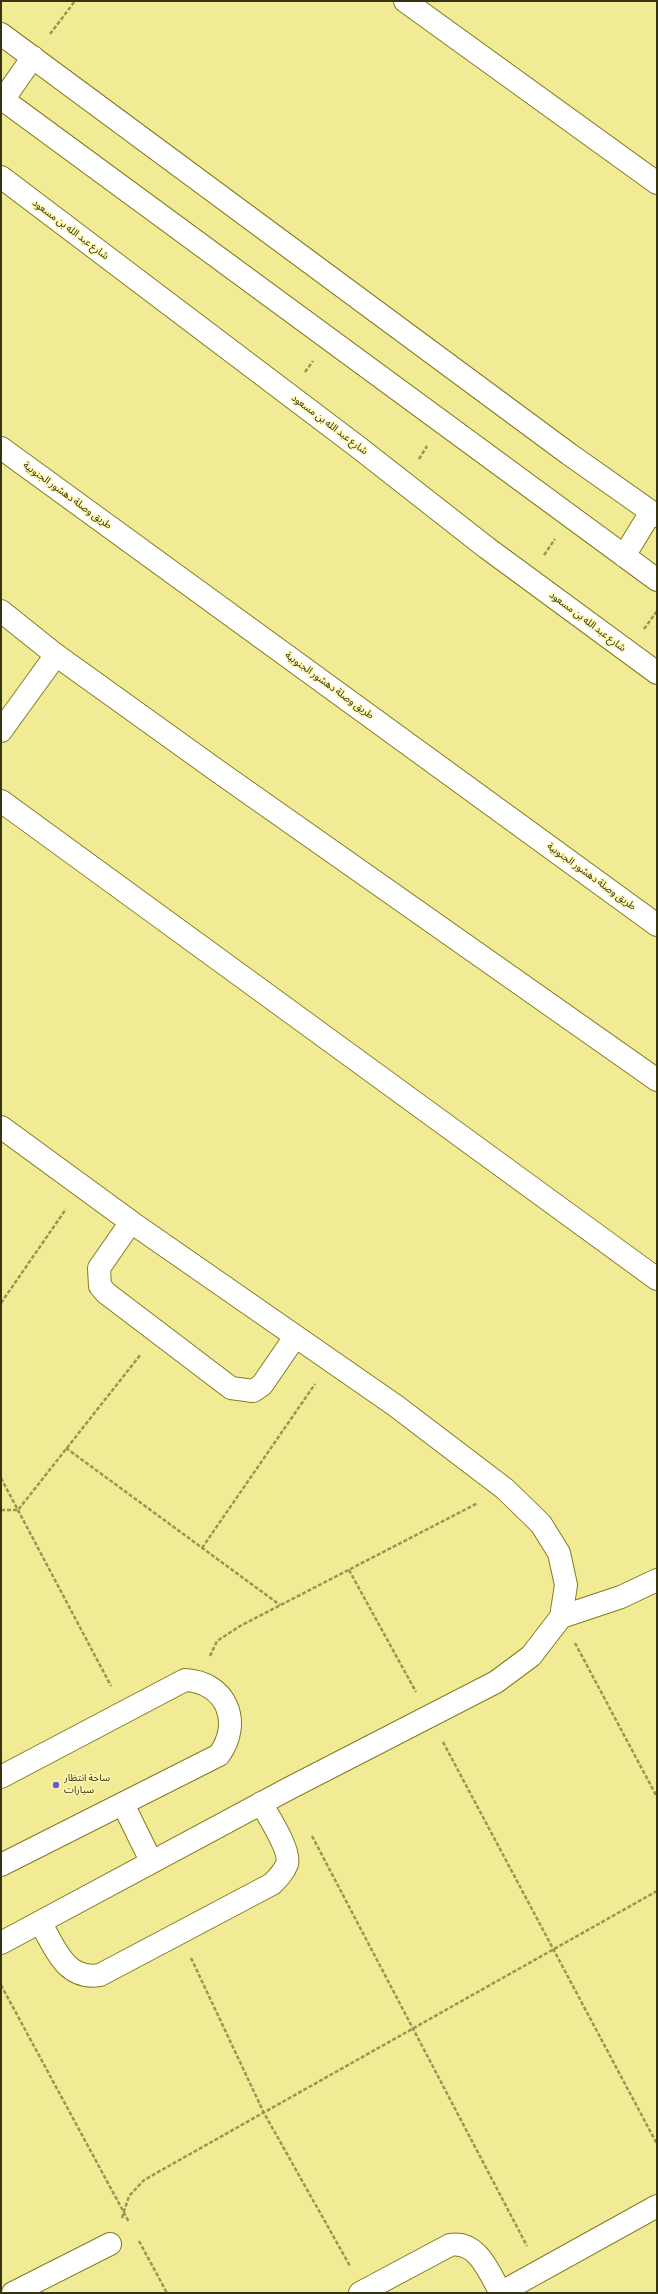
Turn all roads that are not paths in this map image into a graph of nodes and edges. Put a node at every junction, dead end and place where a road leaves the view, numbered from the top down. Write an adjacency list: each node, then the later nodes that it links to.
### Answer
1 (405, 1): 6 (main road)
2 (1, 34): 3 (main road)
3 (33, 57): 4 (main road); 8 (main road)
4 (2, 99): 9 (main road)
5 (1, 177): 13 (main road, شارع عبد الله بن مسعود)
6 (657, 183)
7 (1, 448): 16 (main road, طريق وصلة دهشور الجنوبية)
8 (654, 514): 9 (main road)
9 (624, 556): 10 (main road)
10 (657, 580)
11 (1, 610): 12 (main road)
12 (56, 656): 14 (main road); 17 (main road)
13 (657, 673)
14 (1, 731)
15 (1, 801): 20 (main road)
16 (657, 925)
17 (657, 1080)
18 (1, 1127): 19 (main road)
19 (131, 1222): 21 (main road); 21 (main road)
20 (657, 1279)
21 (295, 1337): 23 (main road)
22 (657, 1580): 23 (main road)
23 (561, 1617): 25 (main road)
24 (1, 1777): 26 (main road)
25 (261, 1803): 27 (main road); 29 (main road)
26 (123, 1804): 27 (main road); 28 (main road)
27 (151, 1862): 29 (main road)
28 (1, 1865)
29 (40, 1922): 30 (main road)
30 (1, 1943)
31 (657, 2206): 35 (main road)
32 (110, 2244): 34 (main road)
33 (362, 2292): 35 (main road)
34 (13, 2293)
35 (501, 2293)

